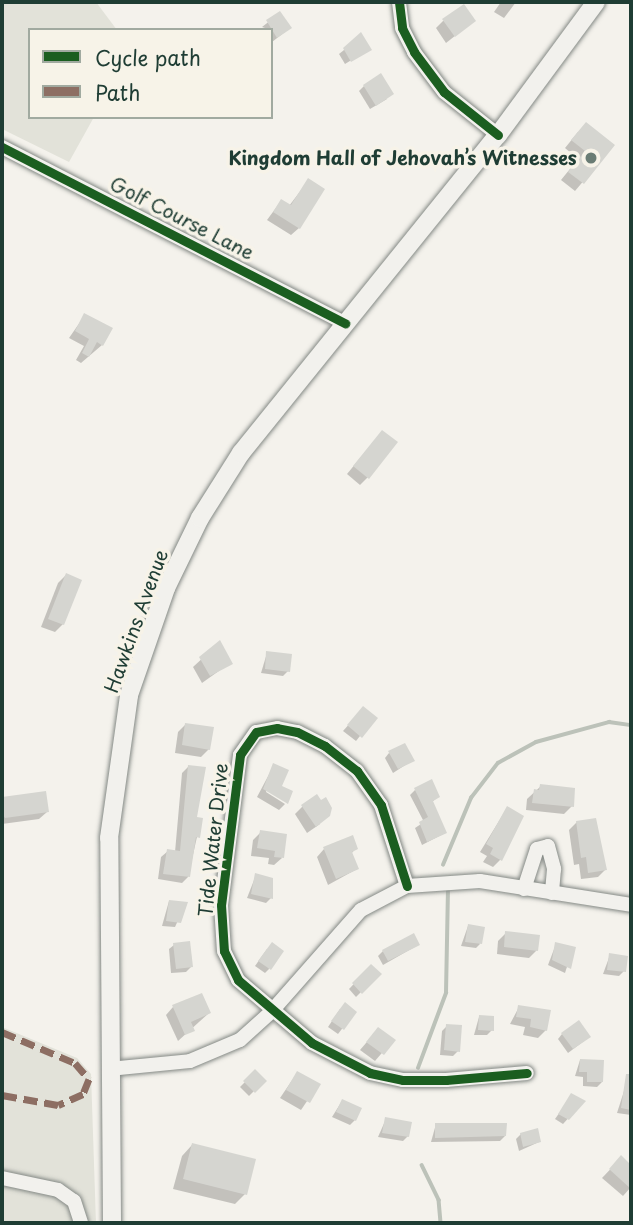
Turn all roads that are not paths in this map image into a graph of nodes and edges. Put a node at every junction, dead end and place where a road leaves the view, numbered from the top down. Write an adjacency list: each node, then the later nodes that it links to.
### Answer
1 (399, 2): 3 (street)
2 (596, 2): 3 (main road, Hawkins Avenue)
3 (498, 135): 5 (main road, Hawkins Avenue)
4 (2, 147): 5 (street, Golf Course Lane)
5 (345, 323): 11 (main road, Hawkins Avenue)
6 (407, 886): 7 (street); 10 (street); 10 (street, Tide Water Drive)
7 (524, 889): 8 (street); 8 (street)
8 (552, 893): 9 (street)
9 (631, 905)
10 (271, 1012): 11 (street); 12 (street)
11 (109, 1069): 15 (main road, Hawkins Avenue)
12 (527, 1073)
13 (2, 1178): 14 (street)
14 (81, 1223)
15 (112, 1223)

